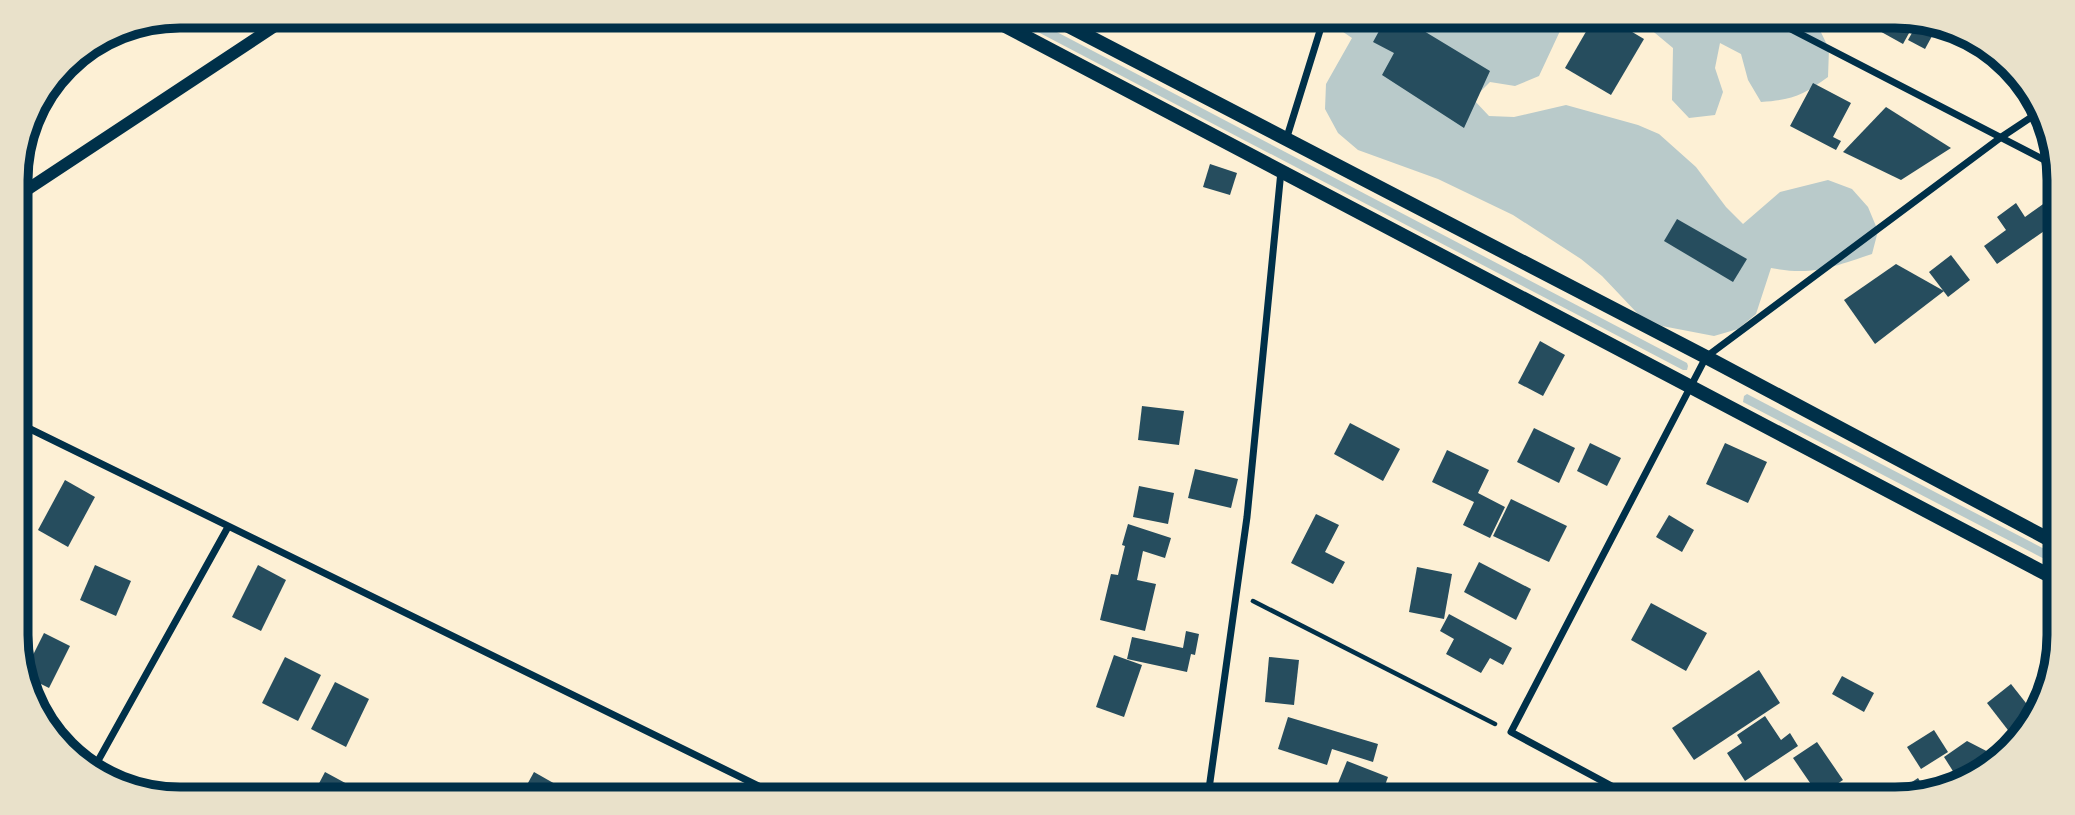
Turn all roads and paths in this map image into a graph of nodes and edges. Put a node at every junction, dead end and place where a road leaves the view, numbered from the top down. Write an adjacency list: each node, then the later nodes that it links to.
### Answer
1 (272, 28): 11 (street)
2 (1009, 28): 10 (main road)
3 (1072, 28): 8 (main road)
4 (1321, 28): 8 (street)
5 (1789, 28): 7 (street)
6 (2032, 116): 7 (street)
7 (2000, 138): 9 (street); 12 (street)
8 (1286, 140): 12 (main road)
9 (2046, 161)
10 (1281, 170): 13 (main road); 18 (street)
11 (28, 189)
12 (1706, 357): 13 (street); 16 (main road)
13 (1692, 387): 17 (main road); 19 (street)
14 (28, 428): 15 (street)
15 (228, 527): 20 (street); 21 (street)
16 (2047, 538)
17 (2047, 573)
18 (1238, 593): 19 (path); 22 (street)
19 (1511, 733): 23 (street)
20 (97, 762)
21 (761, 787)
22 (1209, 787)
23 (1613, 787)

